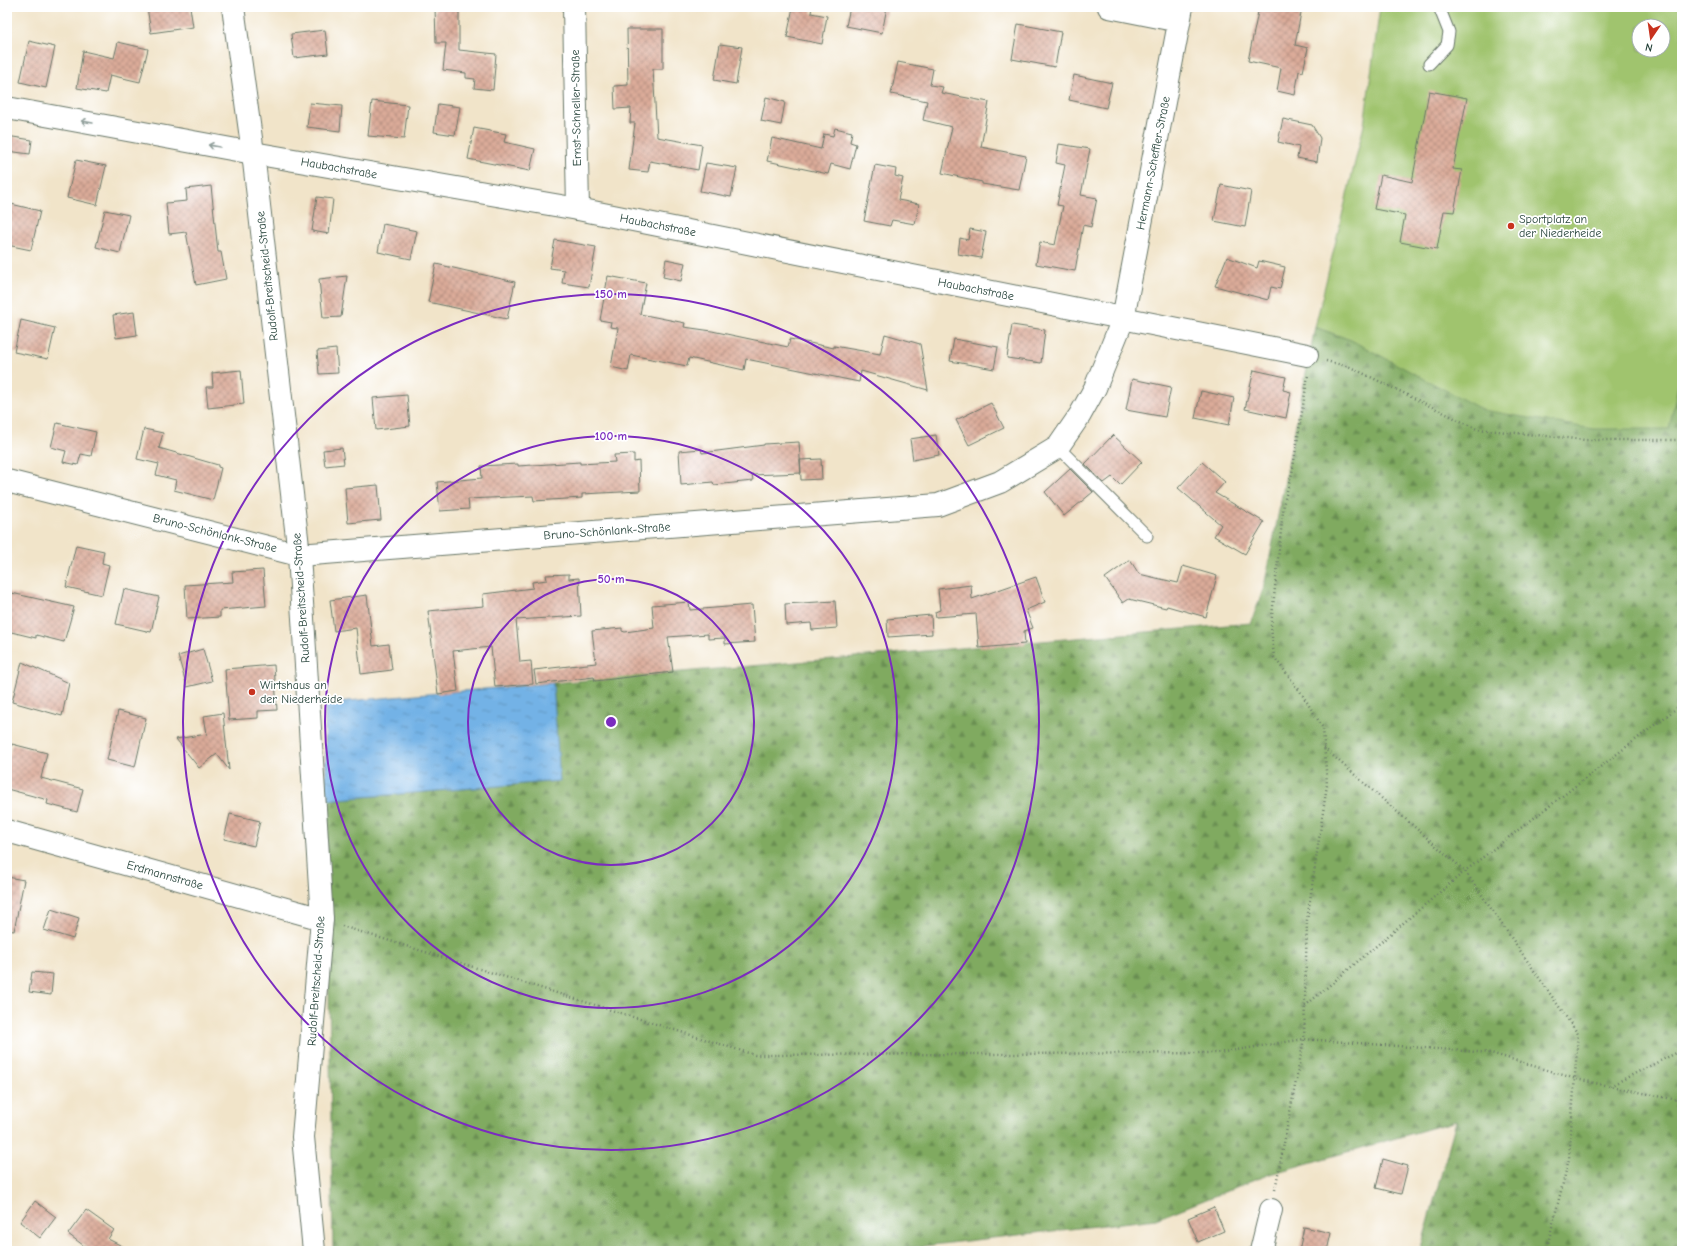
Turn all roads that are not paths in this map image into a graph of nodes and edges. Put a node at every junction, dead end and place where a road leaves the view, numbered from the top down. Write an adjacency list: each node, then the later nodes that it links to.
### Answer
1 (233, 7): 8 (street, Rudolf-Breitscheid-Straße)
2 (574, 7): 9 (street, Ernst-Schneller-Straße)
3 (1109, 7): 5 (street)
4 (1439, 7): 6 (lane)
5 (1181, 14): 10 (street, Hermann-Scheffler-Straße)
6 (1429, 64)
7 (7, 108): 8 (street, Haubachstraße, one-way to 7)
8 (253, 153): 9 (street, Haubachstraße); 15 (street, Rudolf-Breitscheid-Straße)
9 (578, 209): 10 (street, Haubachstraße)
10 (1123, 318): 11 (street, Haubachstraße); 12 (street, Bruno-Schönlank-Straße)
11 (1307, 355)
12 (1058, 446): 14 (lane); 15 (street, Bruno-Schönlank-Straße)
13 (7, 481): 15 (street, Bruno-Schönlank-Straße)
14 (1147, 536)
15 (299, 554): 17 (street, Rudolf-Breitscheid-Straße)
16 (7, 831): 17 (street, Erdmannstraße)
17 (322, 919): 19 (street, Rudolf-Breitscheid-Straße)
18 (1271, 1210): 20 (street)
19 (313, 1245)
20 (1261, 1251)

